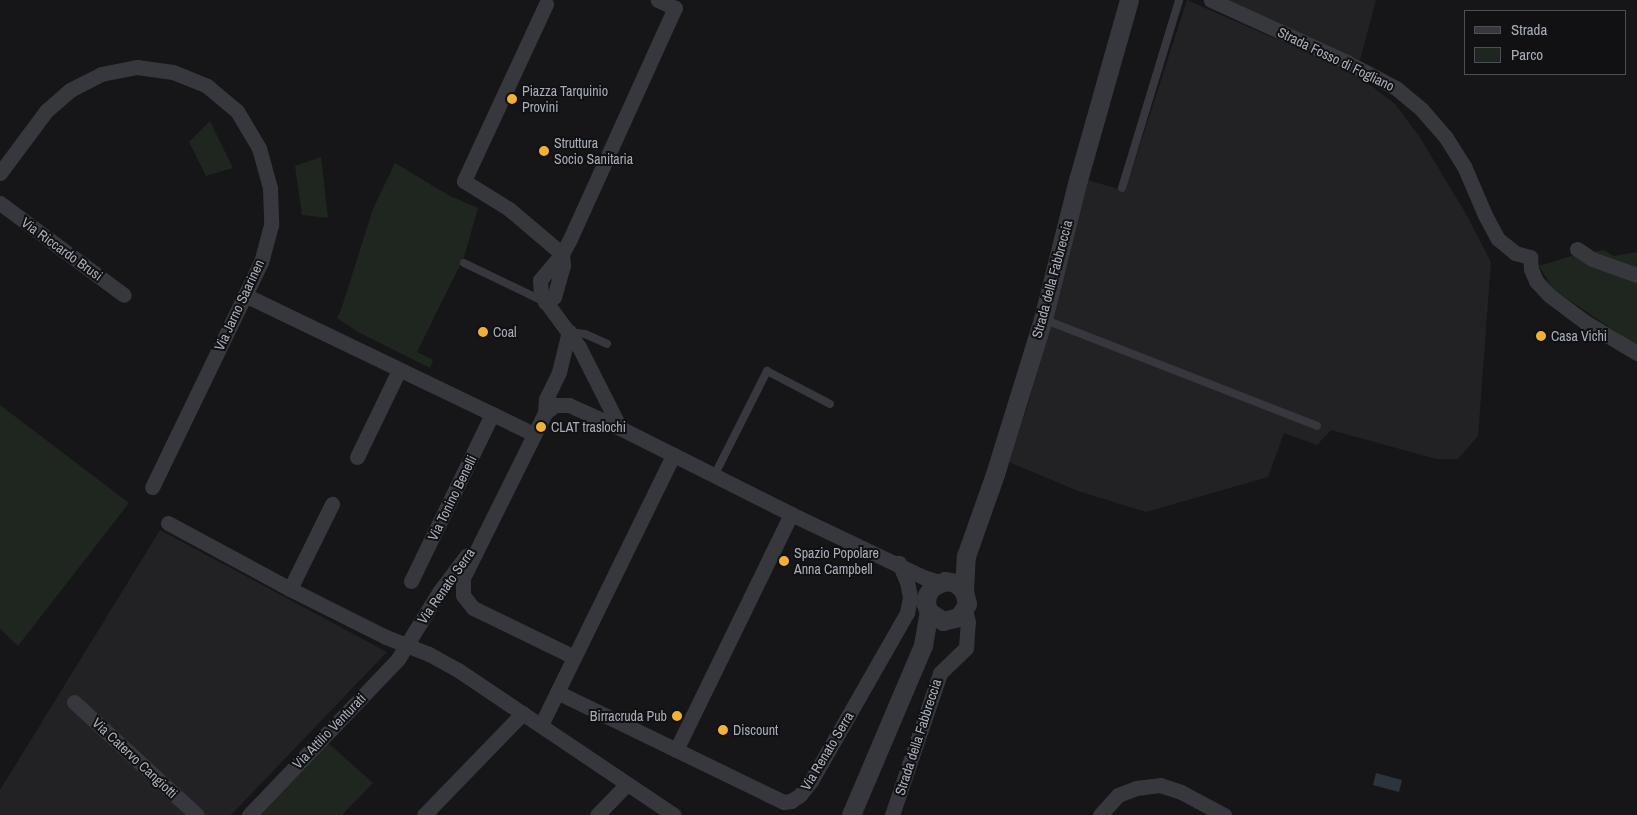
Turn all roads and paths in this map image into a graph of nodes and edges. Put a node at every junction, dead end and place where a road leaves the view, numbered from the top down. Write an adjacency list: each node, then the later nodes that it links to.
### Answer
1 (658, 0): 10 (street)
2 (1129, 0): 16 (street, Strada della Fabbreccia)
3 (1178, 0): 7 (lane)
4 (1211, 0): 21 (street, Strada Fosso di Fogliano)
5 (546, 4): 10 (street)
6 (0, 173): 14 (street, Via Jarno Saarinen)
7 (1122, 188)
8 (0, 203): 13 (street, Via Riccardo Brusi)
9 (1577, 249): 12 (street)
10 (562, 254): 15 (street)
11 (464, 263): 15 (lane)
12 (1637, 275)
13 (124, 295)
14 (245, 295): 22 (street); 32 (street, Via Jarno Saarinen)
15 (545, 302): 17 (street)
16 (1043, 319): 26 (lane); 37 (street, Strada della Fabbreccia)
17 (569, 332): 18 (lane); 20 (street); 24 (street, Via Renato Serra)
18 (596, 340): 19 (lane); 20 (lane)
19 (607, 344)
20 (579, 347): 27 (street)
21 (1637, 353)
22 (399, 370): 25 (street); 30 (street)
23 (830, 404): 31 (lane)
24 (545, 413): 27 (street); 28 (street, Via Renato Serra)
25 (492, 414): 28 (street); 39 (street, Via Tonino Benelli)
26 (1317, 426)
27 (620, 428): 29 (street)
28 (534, 434): 36 (street, Via Renato Serra)
29 (673, 455): 31 (street); 44 (street)
30 (357, 457)
31 (714, 476): 34 (street)
32 (152, 487)
33 (332, 504): 41 (street)
34 (791, 514): 38 (street); 49 (street)
35 (168, 523): 41 (street)
36 (488, 529): 43 (street, Via Renato Serra); 44 (street, Via Renato Serra)
37 (966, 556): 40 (street, Strada della Fabbreccia); 42 (street, Strada della Fabbreccia)
38 (899, 563): 40 (street); 49 (street, Via Renato Serra)
39 (411, 581)
40 (942, 581): 42 (street, Strada della Fabbreccia); 42 (street, Strada della Fabbreccia)
41 (290, 589): 43 (street)
42 (950, 611): 56 (street, Strada della Fabbreccia); 57 (street, Strada della Fabbreccia)
43 (407, 645): 47 (street); 52 (street, Via Attilio Venturati)
44 (574, 657): 45 (street)
45 (557, 692): 48 (street); 49 (street, Via Renato Serra)
46 (74, 702): 51 (street, Via Catervo Cangiotti)
47 (524, 713): 48 (street); 53 (street)
48 (541, 724): 50 (street)
49 (676, 750)
50 (627, 784): 54 (street); 55 (street)
51 (197, 815)
52 (249, 815)
53 (424, 815)
54 (597, 815)
55 (674, 815)
56 (851, 815)
57 (892, 815)
58 (1100, 815): 59 (street)
59 (1224, 815)

